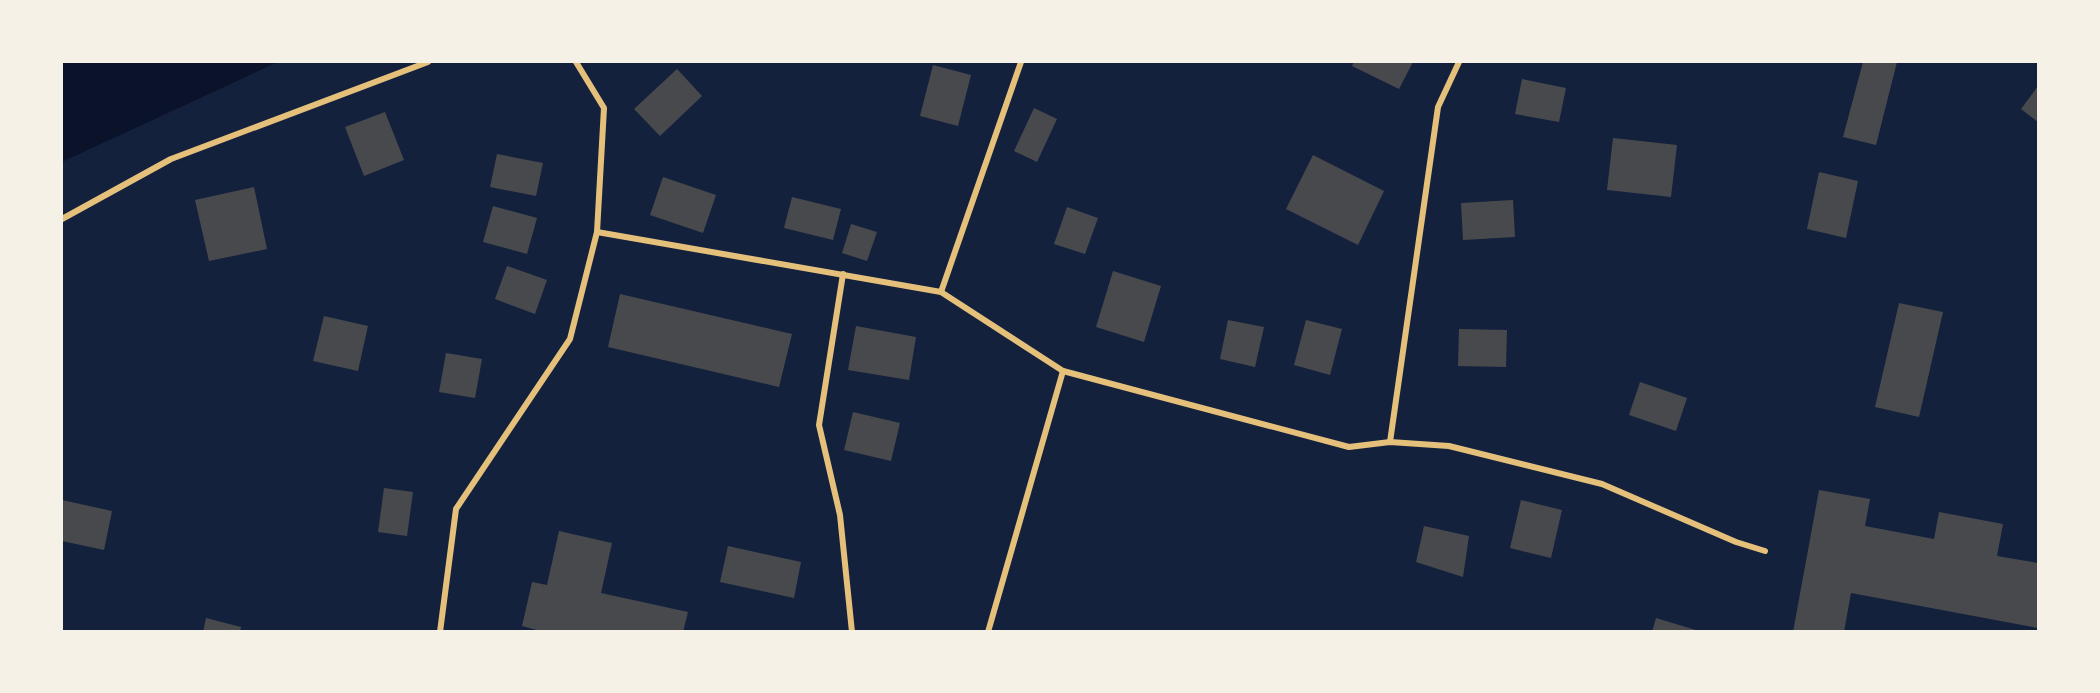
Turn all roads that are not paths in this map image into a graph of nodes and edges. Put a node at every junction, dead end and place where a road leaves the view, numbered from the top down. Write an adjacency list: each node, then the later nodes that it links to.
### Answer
1 (428, 62): 5 (street)
2 (576, 62): 6 (street)
3 (1021, 62): 8 (street)
4 (1459, 62): 10 (street)
5 (62, 219)
6 (597, 232): 7 (street); 12 (street)
7 (843, 274): 8 (street); 13 (street)
8 (941, 291): 9 (street)
9 (1063, 371): 10 (street); 14 (street)
10 (1390, 442): 11 (street)
11 (1765, 551)
12 (440, 632)
13 (852, 632)
14 (988, 632)

